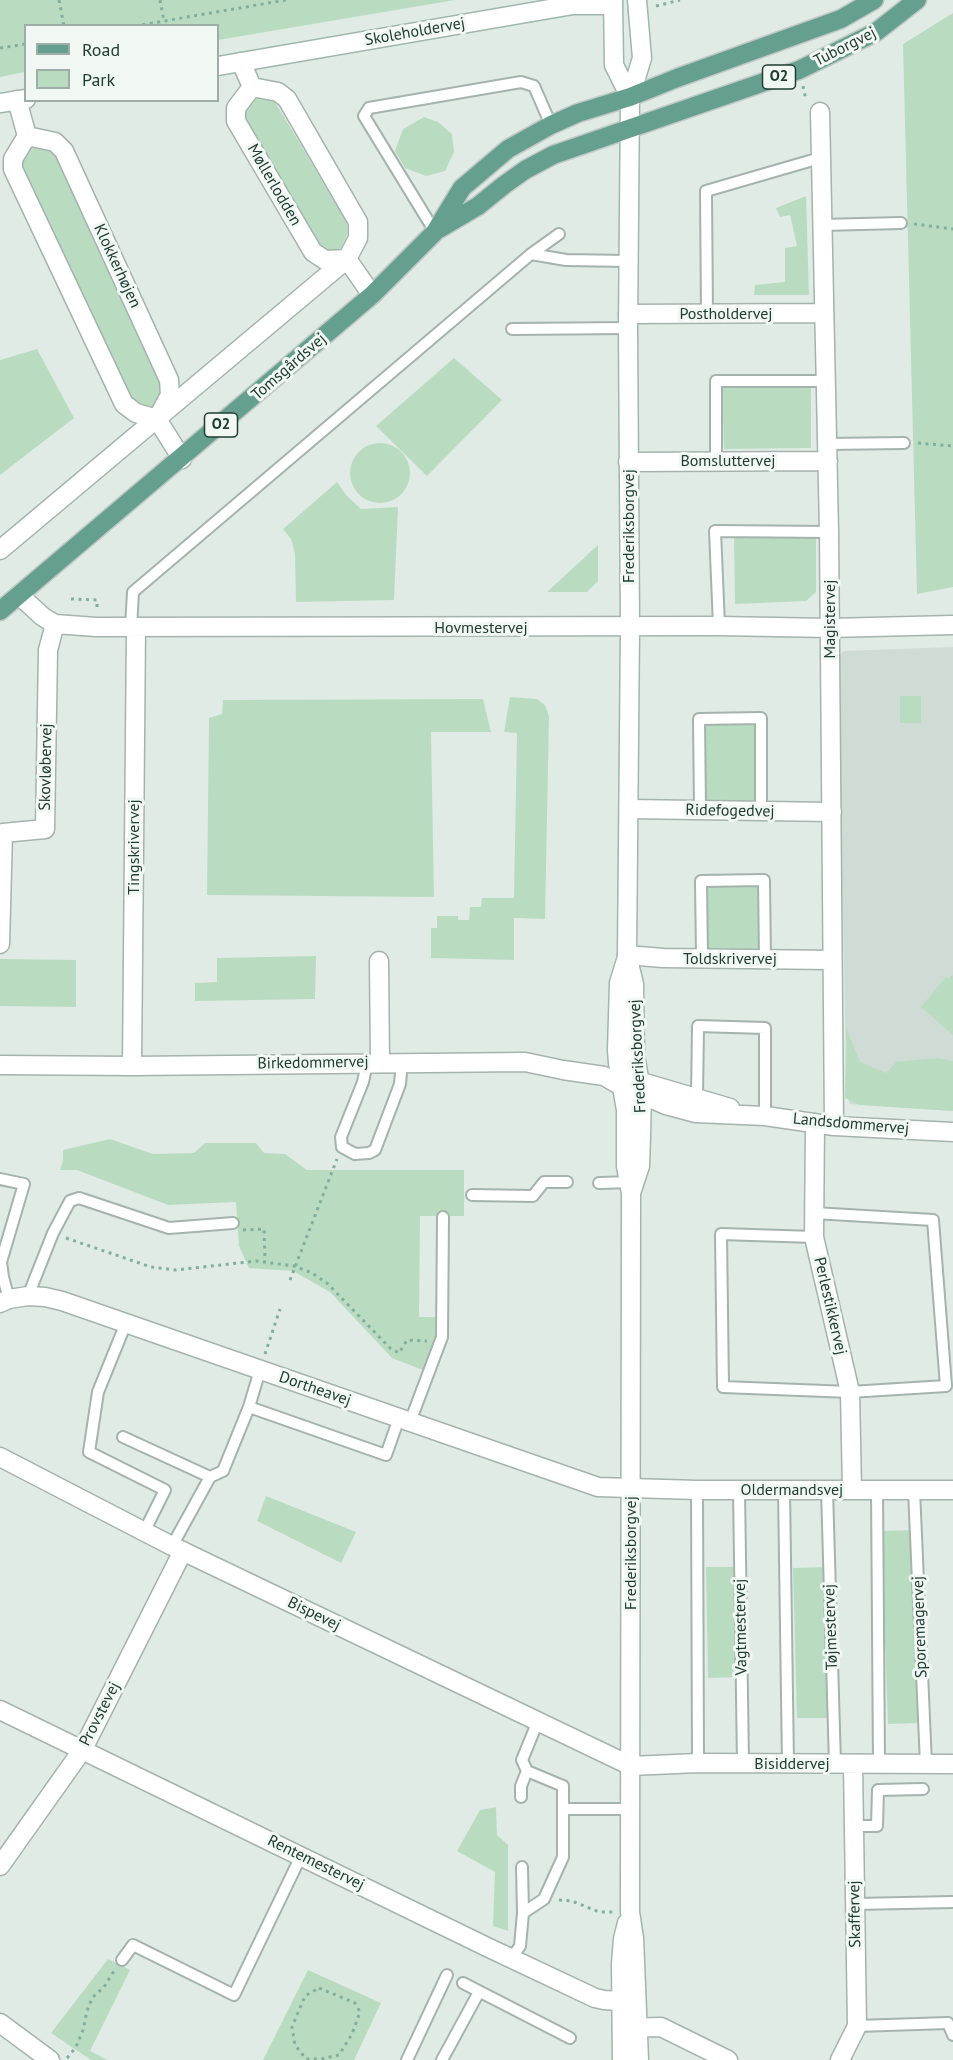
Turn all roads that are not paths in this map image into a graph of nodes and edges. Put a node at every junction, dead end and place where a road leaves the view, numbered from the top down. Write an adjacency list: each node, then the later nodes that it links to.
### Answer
1 (874, 0): 8 (main road, Tuborgvej / O2)
2 (917, 0): 12 (main road, Tuborgvej / O2)
3 (613, 2): 5 (street, Skoleholdervej); 8 (street, Frederiksborgvej)
4 (637, 5): 8 (street, Frederiksborgvej)
5 (241, 62): 6 (street, Skoleholdervej); 7 (street)
6 (219, 66)
7 (252, 87): 20 (street); 20 (street, Møllerlodden)
8 (630, 97): 11 (main road, Tomsgårdsvej / O2); 12 (street, Frederiksborgvej)
9 (14, 101): 13 (street)
10 (820, 112): 14 (street, Magistervej)
11 (551, 125): 17 (main road, Tomsgårdsvej / O2); 17 (lane)
12 (629, 129): 17 (main road, Tomsgårdsvej / O2); 21 (street, Frederiksborgvej)
13 (27, 136): 28 (street); 28 (street, Klokkerhøjen)
14 (820, 158): 16 (street, Magistervej); 24 (lane)
15 (901, 223): 16 (lane)
16 (822, 225): 23 (street, Magistervej)
17 (435, 232): 22 (main road, Tomsgårdsvej / O2)
18 (559, 234): 19 (lane)
19 (531, 254): 21 (lane); 42 (lane)
20 (347, 259): 22 (street); 28 (street)
21 (628, 261): 25 (street, Frederiksborgvej)
22 (372, 296): 31 (main road, Tomsgårdsvej / O2)
23 (824, 313): 24 (street, Postholdervej); 27 (street, Magistervej)
24 (707, 314): 25 (street, Postholdervej)
25 (628, 321): 26 (lane); 33 (street, Frederiksborgvej)
26 (512, 329)
27 (827, 381): 30 (street, Magistervej); 32 (lane)
28 (157, 419): 31 (street); 35 (street)
29 (904, 443): 30 (lane)
30 (828, 452): 32 (street, Bomsluttervej); 34 (street, Magistervej)
31 (182, 459): 36 (main road, Tomsgårdsvej / O2)
32 (716, 461): 33 (street, Bomsluttervej)
33 (628, 462): 41 (street, Frederiksborgvej)
34 (829, 532): 40 (lane); 43 (street, Magistervej)
35 (0, 550)
36 (19, 595): 37 (main road, Tomsgårdsvej / O2); 38 (street)
37 (0, 611)
38 (55, 624): 42 (street, Hovmestervej); 48 (street, Skovløbervej)
39 (953, 624): 43 (street, Hovmestervej)
40 (719, 626): 41 (street, Hovmestervej); 43 (street, Hovmestervej)
41 (630, 627): 42 (street, Hovmestervej); 44 (street, Frederiksborgvej)
42 (133, 628): 57 (street, Tingskrivervej)
43 (830, 628): 47 (street, Magistervej)
44 (629, 809): 45 (street, Ridefogedvej); 49 (street, Frederiksborgvej)
45 (700, 810): 46 (street, Ridefogedvej); 46 (lane)
46 (761, 811): 47 (street, Ridefogedvej)
47 (832, 812): 52 (street, Magistervej)
48 (0, 944)
49 (627, 956): 50 (street, Toldskrivervej); 58 (street, Frederiksborgvej); 59 (street, Frederiksborgvej)
50 (702, 958): 51 (street, Toldskrivervej); 51 (lane)
51 (765, 958): 52 (street, Toldskrivervej)
52 (832, 960): 63 (street, Magistervej)
53 (379, 961): 55 (street)
54 (402, 1062): 55 (street, Birkedommervej); 55 (lane); 58 (street, Birkedommervej)
55 (373, 1063): 57 (street, Birkedommervej)
56 (0, 1065): 57 (street, Birkedommervej)
57 (132, 1066)
58 (621, 1086): 59 (street); 68 (street, Frederiksborgvej)
59 (640, 1088): 60 (street, Landsdommervej); 61 (street, Landsdommervej); 68 (street, Frederiksborgvej)
60 (697, 1097): 61 (street, Landsdommervej); 61 (lane)
61 (757, 1115): 62 (street, Landsdommervej)
62 (815, 1123): 63 (street, Landsdommervej); 70 (street, Perlestikkervej)
63 (834, 1126): 64 (street, Landsdommervej)
64 (953, 1132)
65 (0, 1179): 75 (lane)
66 (567, 1182): 69 (lane)
67 (599, 1183): 68 (lane)
68 (632, 1185): 84 (street, Frederiksborgvej)
69 (472, 1195)
70 (813, 1213): 73 (street, Perlestikkervej); 78 (lane)
71 (443, 1216): 80 (lane)
72 (233, 1223): 74 (lane)
73 (814, 1237): 78 (street, Perlestikkervej); 78 (lane)
74 (28, 1296): 75 (street, Dortheavej); 76 (street, Dortheavej)
75 (4, 1301)
76 (126, 1323): 77 (street, Dortheavej); 93 (lane)
77 (260, 1370): 79 (lane); 80 (street, Dortheavej)
78 (850, 1392): 89 (street, Perlestikkervej)
79 (249, 1407): 80 (lane); 83 (lane)
80 (404, 1420): 84 (street, Dortheavej)
81 (123, 1437): 83 (lane)
82 (0, 1458): 93 (street, Bispevej)
83 (210, 1477): 94 (lane)
84 (631, 1489): 85 (street, Oldermandsvej); 105 (street, Frederiksborgvej)
85 (696, 1490): 86 (street, Oldermandsvej); 98 (lane)
86 (740, 1490): 87 (street, Oldermandsvej); 99 (lane, Vagtmestervej)
87 (784, 1490): 88 (street, Oldermandsvej); 100 (lane)
88 (827, 1490): 89 (street, Oldermandsvej); 101 (lane, Tøjmestervej)
89 (852, 1490): 90 (street, Oldermandsvej)
90 (877, 1490): 91 (street, Oldermandsvej); 102 (lane)
91 (914, 1490): 92 (street, Oldermandsvej); 103 (lane, Sporemagervej)
92 (953, 1490)
93 (144, 1532): 94 (street, Bispevej)
94 (178, 1549): 96 (street, Bispevej); 97 (street, Provstevej)
95 (0, 1710): 97 (street, Rentemestervej)
96 (538, 1721): 105 (street, Bispevej); 106 (lane)
97 (83, 1749): 112 (street, Rentemestervej); 113 (street, Provstevej)
98 (698, 1763): 99 (street, Bisiddervej); 105 (street, Bisiddervej)
99 (743, 1764): 100 (street, Bisiddervej)
100 (788, 1764): 101 (street, Bisiddervej)
101 (844, 1764): 102 (street, Bisiddervej); 111 (street, Skaffervej)
102 (879, 1764): 103 (street, Bisiddervej)
103 (926, 1764): 104 (street, Bisiddervej)
104 (953, 1764)
105 (631, 1766): 110 (street, Frederiksborgvej)
106 (527, 1771): 108 (lane); 109 (lane)
107 (923, 1789): 111 (lane)
108 (521, 1791)
109 (563, 1809): 110 (lane); 117 (lane)
110 (630, 1809): 123 (street, Frederiksborgvej)
111 (854, 1826): 116 (street, Skaffervej)
112 (301, 1856): 118 (street, Rentemestervej); 119 (lane)
113 (0, 1866)
114 (522, 1868): 117 (lane)
115 (953, 1902): 116 (lane)
116 (855, 1904): 125 (street, Skaffervej)
117 (523, 1913): 118 (lane)
118 (511, 1959): 123 (street, Rentemestervej)
119 (122, 1960)
120 (447, 1975): 130 (lane)
121 (463, 1983): 122 (lane)
122 (479, 1992): 128 (lane); 131 (lane)
123 (628, 2002): 126 (street, Frederiksborgvej)
124 (0, 2023): 129 (street)
125 (857, 2026): 127 (lane); 135 (street, Skaffervej)
126 (628, 2028): 132 (street, Frederiksborgvej); 133 (street, Frederiksborgvej); 134 (street)
127 (953, 2036)
128 (570, 2038)
129 (50, 2060)
130 (406, 2060)
131 (442, 2060)
132 (622, 2060)
133 (639, 2060)
134 (728, 2060)
135 (840, 2060)

